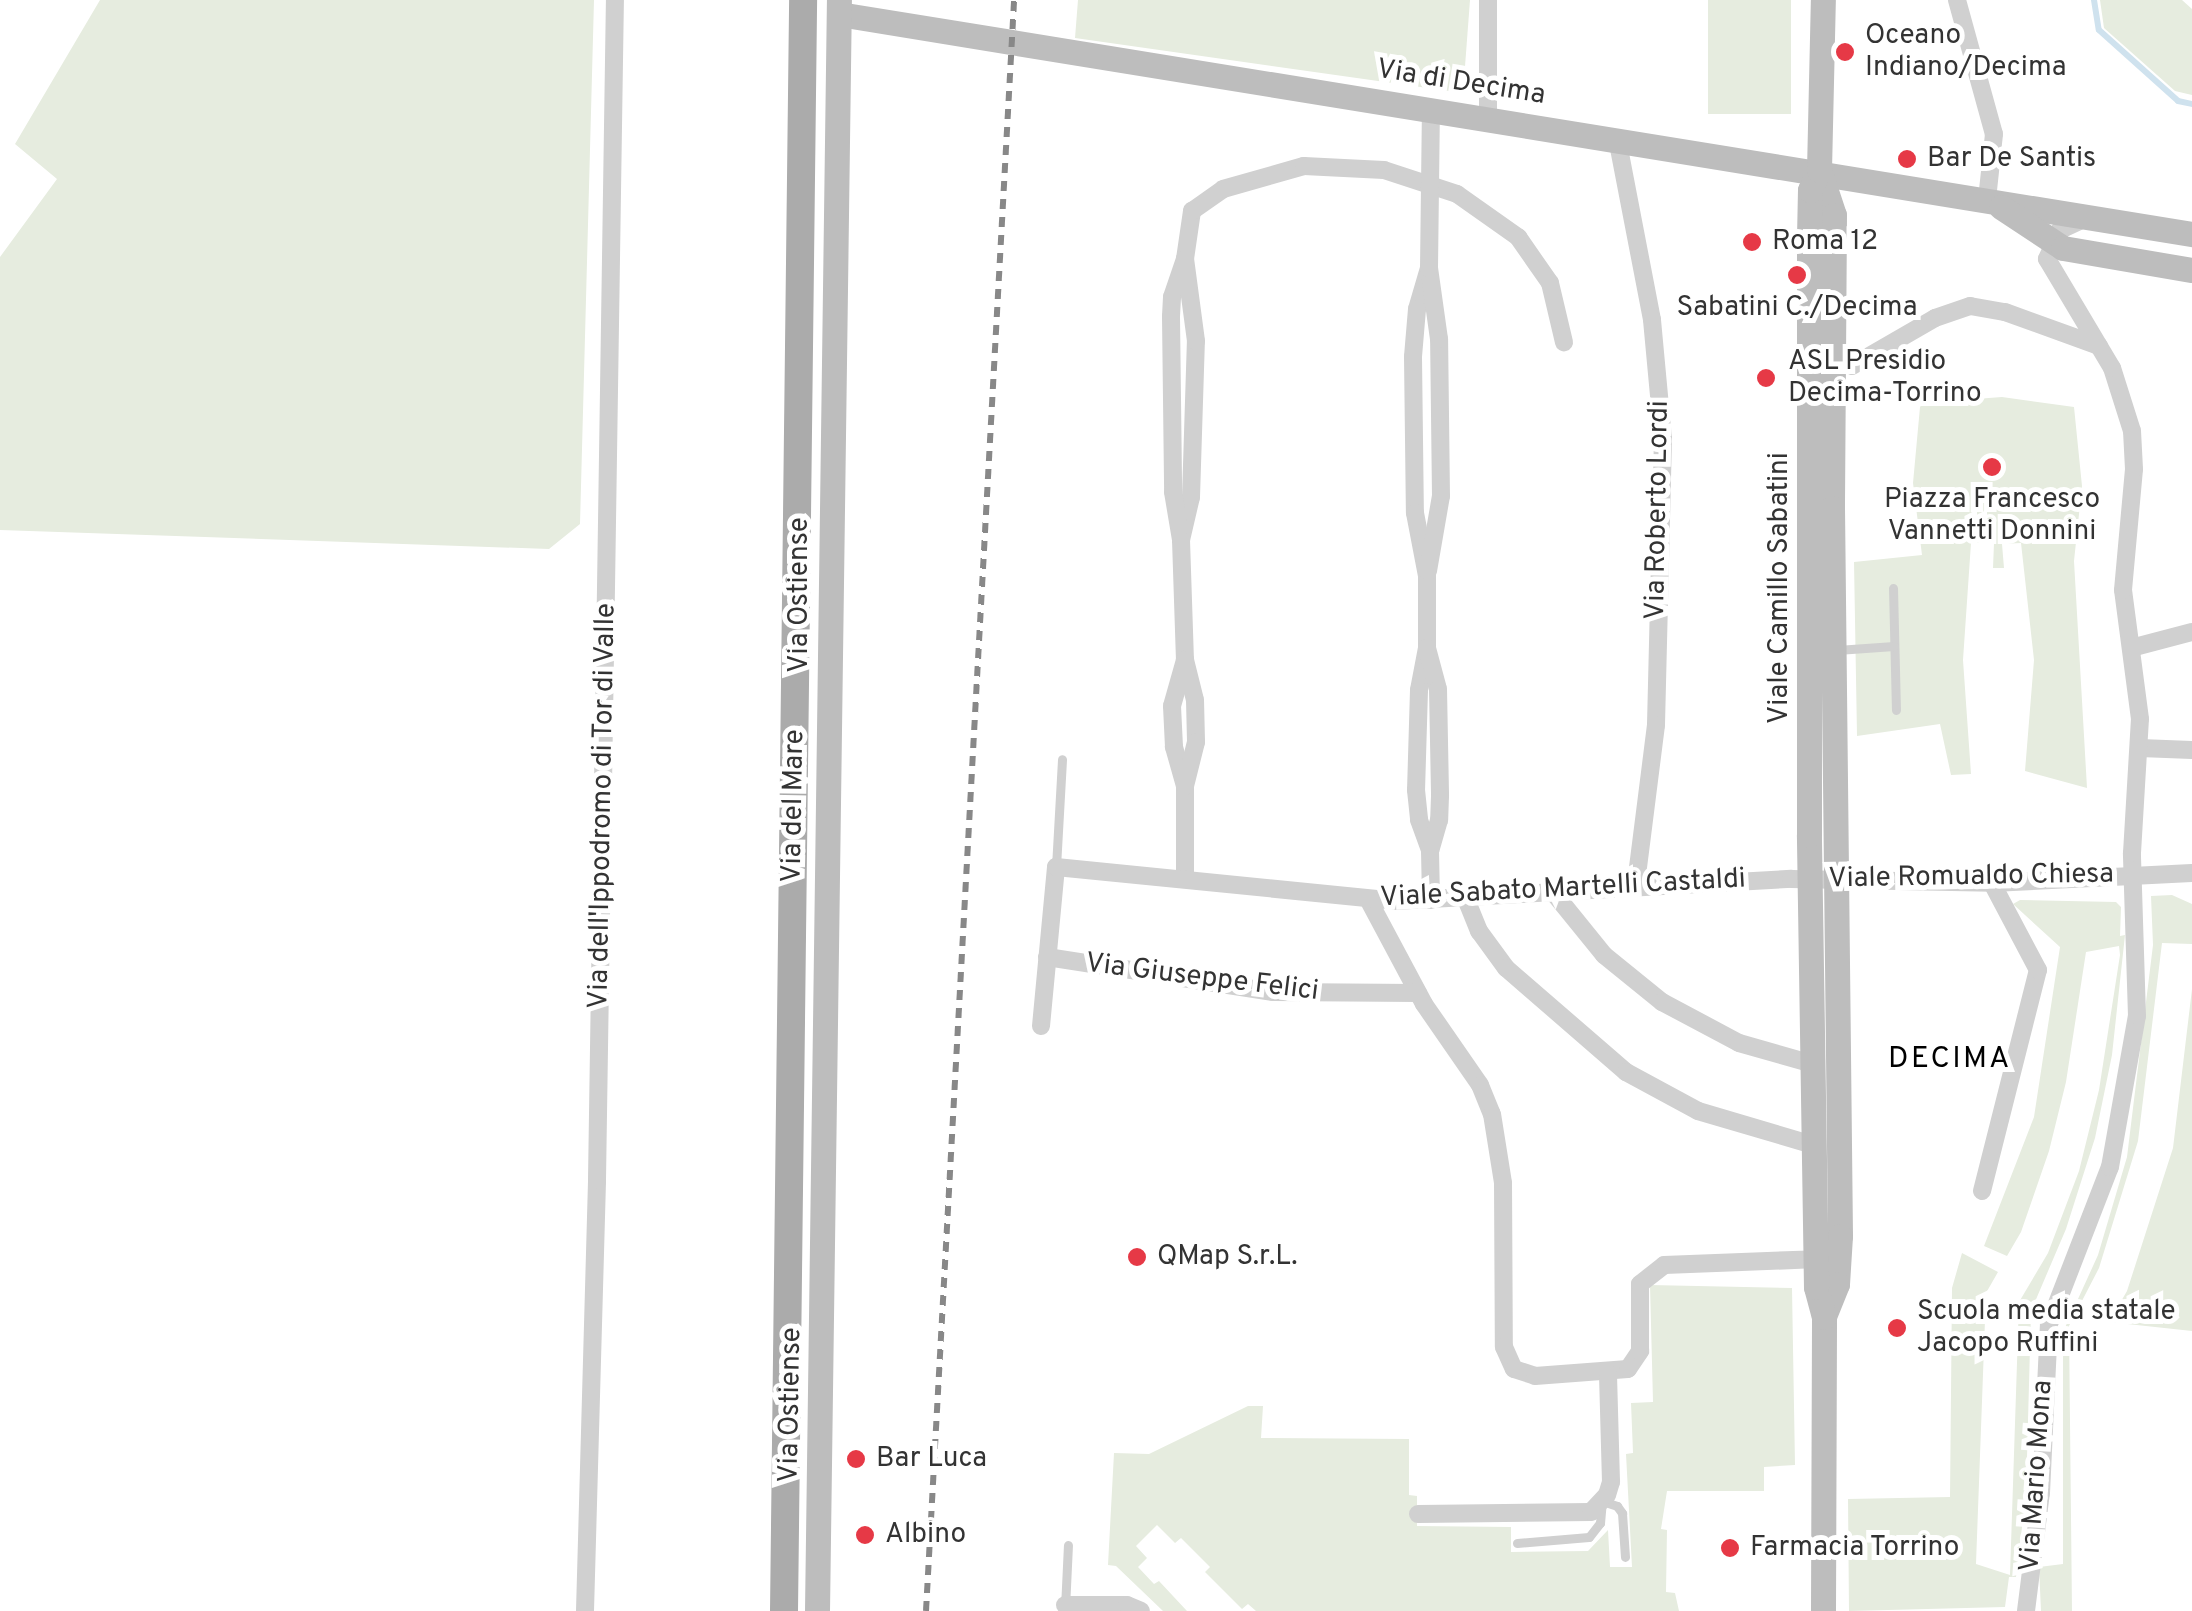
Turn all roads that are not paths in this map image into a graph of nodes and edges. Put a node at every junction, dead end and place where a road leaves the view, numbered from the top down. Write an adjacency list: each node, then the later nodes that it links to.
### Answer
1 (615, 0): 59 (street, Via dell'Ippodromo di Tor di Valle)
2 (803, 0): 60 (main road, Via del Mare)
3 (892, 0): 8 (street)
4 (1488, 0): 10 (street)
5 (1823, 0): 12 (street)
6 (1956, 0): 14 (street)
7 (839, 7): 8 (street, Via di Decima); 61 (street, Via Ostiense)
8 (926, 28): 9 (street, Via di Decima)
9 (1431, 108): 10 (street, Via di Decima); 13 (street)
10 (1488, 116): 11 (street, Via di Decima)
11 (1617, 138): 12 (street, Via di Decima); 39 (street, Via Roberto Lordi)
12 (1819, 170): 14 (street, Via di Decima); 28 (street, Viale Camillo Sabatini); 37 (street, Viale Camillo Sabatini)
13 (1428, 182): 18 (street); 20 (street); 36 (street)
14 (1987, 200): 15 (street, Via di Decima); 17 (street, Via di Decima)
15 (2084, 218): 16 (street, Via di Decima); 17 (street)
16 (2192, 234)
17 (2051, 242): 19 (street, Via di Decima); 21 (street, Via Mario Mona)
18 (1430, 268): 23 (street); 23 (street)
19 (2192, 270)
20 (1564, 342)
21 (2099, 346): 22 (street); 27 (street, Via Mario Mona)
22 (1852, 366)
23 (1427, 576): 43 (street)
24 (1894, 588): 26 (lane)
25 (2192, 632): 27 (street)
26 (1894, 646): 28 (lane); 29 (lane)
27 (2131, 648): 30 (street, Via Mario Mona)
28 (1834, 650): 37 (street, Viale Camillo Sabatini)
29 (1896, 710)
30 (2140, 748): 31 (street); 35 (street, Via Mario Mona)
31 (2192, 750)
32 (1062, 759): 33 (lane)
33 (1056, 867): 36 (street, Viale Sabato Martelli Castaldi); 44 (street)
34 (2192, 873): 35 (street, Viale Romualdo Chiesa)
35 (2132, 875): 38 (street, Viale Romualdo Chiesa); 64 (street, Via Mario Mona)
36 (1186, 878): 41 (street, Viale Sabato Martelli Castaldi)
37 (1823, 878): 38 (street, Viale Romualdo Chiesa); 39 (street, Viale Sabato Martelli Castaldi); 47 (street, Viale Camillo Sabatini); 51 (street, Viale Camillo Sabatini)
38 (1992, 882): 49 (street)
39 (1636, 884): 40 (street, Viale Sabato Martelli Castaldi)
40 (1552, 892): 42 (street, Viale Sabato Martelli Castaldi); 47 (street)
41 (1368, 898): 43 (street, Viale Sabato Martelli Castaldi); 45 (street)
42 (1466, 898): 43 (street, Viale Sabato Martelli Castaldi); 48 (street)
43 (1431, 900)
44 (1047, 957): 45 (street, Via Giuseppe Felici); 46 (street)
45 (1418, 993): 52 (street)
46 (1041, 1026)
47 (1816, 1065): 48 (street, Viale Camillo Sabatini)
48 (1817, 1146): 50 (street, Viale Camillo Sabatini)
49 (1982, 1191)
50 (1817, 1259): 51 (street, Viale Camillo Sabatini); 52 (street)
51 (1824, 1318): 63 (street, Viale Camillo Sabatini)
52 (1608, 1373): 53 (street)
53 (1602, 1501): 54 (street); 55 (lane); 57 (lane)
54 (1418, 1514)
55 (1517, 1543)
56 (1068, 1545): 58 (lane)
57 (1624, 1557)
58 (1065, 1608): 62 (street)
59 (585, 1611)
60 (784, 1611)
61 (817, 1611)
62 (1141, 1611)
63 (1823, 1611)
64 (2026, 1611)

